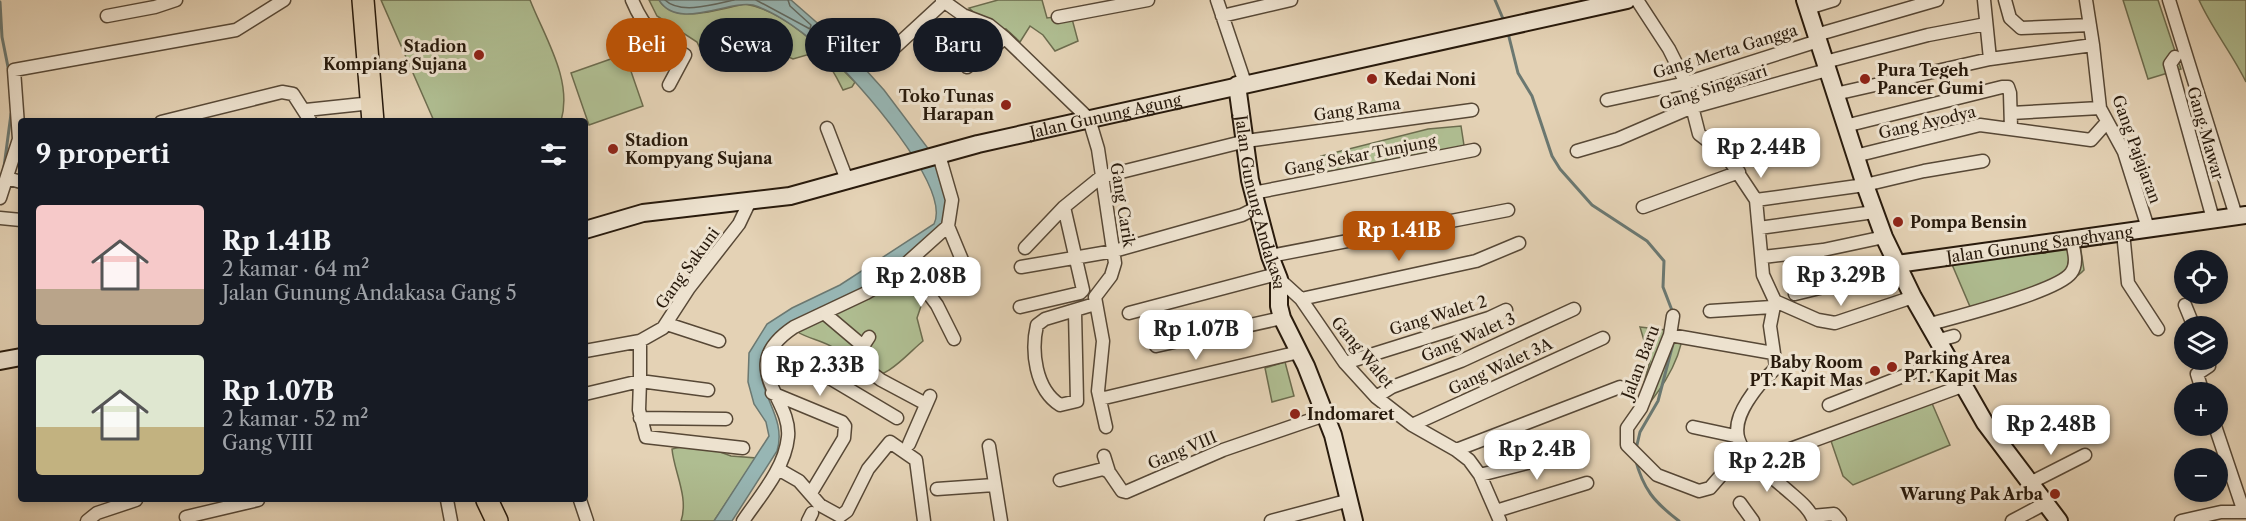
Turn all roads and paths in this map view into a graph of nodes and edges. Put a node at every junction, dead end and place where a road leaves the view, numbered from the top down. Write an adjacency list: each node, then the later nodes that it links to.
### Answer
1 (176, 0): 18 (street)
2 (284, 0): 41 (street)
3 (363, 0): 38 (highway)
4 (632, 0): 32 (street)
5 (1148, 0): 20 (street)
6 (1217, 0): 19 (street)
7 (1291, 0): 19 (street)
8 (1627, 0): 30 (main road, Jalan Gunung Agung)
9 (1637, 0): 31 (street)
10 (1834, 0): 17 (street)
11 (1936, 0): 24 (street, Gang Merta Gangga)
12 (1984, 0): 21 (street)
13 (2005, 0): 22 (street)
14 (2086, 0): 22 (street, Gang Pajajaran)
15 (2169, 0): 69 (street)
16 (943, 1): 23 (street); 25 (street)
17 (1807, 4): 24 (main road)
18 (107, 16)
19 (1222, 16): 30 (street)
20 (1058, 17)
21 (1986, 24): 28 (street); 29 (street, Gang Singasari)
22 (2090, 25): 26 (street, Gang Pajajaran)
23 (1005, 38): 43 (street)
24 (1817, 38): 29 (main road); 31 (street, Gang Merta Gangga)
25 (901, 41)
26 (2093, 45): 28 (street); 36 (street, Gang Pajajaran)
27 (2175, 57): 71 (street, Gang Mawar)
28 (1990, 59): 33 (street)
29 (1826, 66): 33 (main road); 35 (street, Gang Singasari)
30 (1241, 84): 43 (main road, Jalan Gunung Agung); 48 (main road, Jalan Gunung Andakasa)
31 (1686, 84): 34 (street, Gang Merta Gangga); 35 (street)
32 (669, 85)
33 (1835, 94): 45 (main road)
34 (1607, 100)
35 (1690, 108): 51 (street, Gang Singasari); 55 (street)
36 (2100, 108): 39 (street); 44 (street, Gang Pajajaran)
37 (1472, 110): 48 (street, Gang Rama)
38 (373, 112): 40 (street)
39 (2011, 113): 45 (street); 47 (street)
40 (308, 116): 42 (street)
41 (18, 118)
42 (178, 118)
43 (1089, 119): 52 (main road, Jalan Gunung Agung); 56 (street, Gang Carik)
44 (2107, 122): 47 (street, Gang Ayodya); 75 (street, Gang Pajajaran)
45 (1845, 126): 53 (main road)
46 (827, 128): 58 (street)
47 (2011, 128): 53 (street, Gang Ayodya)
48 (1246, 141): 56 (street); 62 (main road, Jalan Gunung Andakasa)
49 (18, 145): 57 (street)
50 (1474, 150): 62 (street, Gang Sekar Tunjung)
51 (1577, 151)
52 (938, 155): 58 (main road, Jalan Gunung Agung); 73 (street)
53 (1855, 156): 60 (main road)
54 (1983, 161): 60 (street)
55 (1739, 172): 63 (street); 66 (street)
56 (1101, 177): 65 (street); 82 (street, Gang Carik)
57 (7, 178): 59 (street); 61 (street)
58 (847, 180): 64 (main road, Jalan Gunung Agung)
59 (18, 182)
60 (1865, 185): 63 (street); 68 (main road)
61 (0, 198)
62 (1254, 200): 82 (street, Gang Sekar Tunjung); 83 (main road, Jalan Gunung Andakasa)
63 (1756, 200): 74 (street)
64 (749, 203): 76 (main road, Jalan Gunung Agung); 107 (street, Gang Sakuni)
65 (1064, 207): 81 (street); 85 (street)
66 (1643, 207)
67 (1508, 210): 83 (street)
68 (1875, 212): 74 (street); 78 (main road)
69 (2241, 216): 71 (main road, Jalan Gunung Sanghyang)
70 (0, 218): 72 (street)
71 (2213, 219): 75 (main road, Jalan Gunung Sanghyang)
72 (18, 220)
73 (948, 226): 87 (street); 89 (street)
74 (1759, 228): 84 (street)
75 (2148, 228): 77 (main road, Jalan Gunung Sanghyang)
76 (588, 229)
77 (2124, 232): 79 (main road, Jalan Gunung Sanghyang); 109 (street)
78 (1884, 237): 84 (street); 86 (main road)
79 (2072, 242): 86 (main road, Jalan Gunung Sanghyang); 108 (street)
80 (1519, 243): 93 (street)
81 (1025, 248)
82 (1114, 251): 85 (street, Gang Sekar Tunjung); 94 (street, Gang Carik)
83 (1270, 256): 90 (main road, Jalan Gunung Andakasa)
84 (1762, 257): 95 (street)
85 (1076, 258): 88 (street, Gang Sekar Tunjung); 97 (street)
86 (1897, 264): 91 (street); 92 (main road)
87 (907, 265): 102 (street); 113 (street)
88 (1020, 267)
89 (967, 272)
90 (1278, 277): 93 (street, Gang Walet); 103 (street); 106 (main road, Jalan Gunung Andakasa)
91 (1795, 294)
92 (1913, 297): 95 (street); 108 (main road)
93 (1301, 299): 125 (street, Gang Walet)
94 (1095, 304): 101 (street); 135 (street)
95 (1773, 304): 100 (street); 121 (street)
96 (2185, 305): 105 (street)
97 (1020, 307)
98 (1574, 309): 134 (street, Gang Walet 3)
99 (1506, 310): 125 (street, Gang Walet 2)
100 (1710, 311)
101 (1075, 312): 101 (street)
102 (824, 313): 118 (street); 146 (street)
103 (1129, 313)
104 (1673, 316): 110 (street, Jalan Baru)
105 (2190, 316)
106 (1282, 318): 117 (street); 120 (main road, Jalan Gunung Andakasa)
107 (667, 324): 114 (street, Gang Sakuni); 115 (street)
108 (1928, 325): 116 (main road)
109 (2158, 329)
110 (1670, 335): 121 (street); 150 (street, Jalan Baru)
111 (1954, 336): 116 (street)
112 (1603, 338): 141 (street, Gang Walet 3A)
113 (954, 339)
114 (640, 341): 119 (street); 127 (street)
115 (719, 341)
116 (1936, 341): 123 (main road)
117 (1156, 346)
118 (771, 349): 133 (street); 139 (street)
119 (588, 350)
120 (1299, 352): 135 (street); 137 (main road, Jalan Gunung Andakasa)
121 (1773, 353): 144 (street)
122 (18, 358): 124 (main road)
123 (1947, 359): 129 (main road); 136 (street)
124 (0, 361)
125 (1346, 363): 134 (street, Gang Walet)
126 (2202, 370): 128 (street)
127 (640, 381): 131 (street); 132 (street); 138 (street)
128 (2199, 382)
129 (1962, 386): 154 (street); 160 (main road)
130 (1620, 387): 149 (street)
131 (708, 390)
132 (588, 393)
133 (772, 393): 155 (street); 163 (street)
134 (1376, 397): 141 (street, Gang Walet)
135 (1100, 399): 142 (street)
136 (1829, 405)
137 (1325, 415): 156 (street, Gang VIII); 164 (main road, Jalan Gunung Andakasa)
138 (640, 418): 140 (street); 148 (street)
139 (897, 418)
140 (726, 419)
141 (1412, 425): 149 (street, Gang Walet)
142 (1106, 427)
143 (1693, 427): 144 (street)
144 (1735, 436): 150 (street)
145 (2218, 436): 172 (street)
146 (909, 444)
147 (989, 446): 161 (street)
148 (743, 448)
149 (1456, 450): 157 (street, Gang Walet)
150 (1743, 450): 154 (street)
151 (2085, 455): 160 (street)
152 (1104, 456): 156 (street)
153 (1554, 456): 157 (street)
154 (1755, 462): 175 (street)
155 (778, 469): 163 (street); 180 (street)
156 (1109, 472): 158 (street)
157 (1480, 475): 173 (street, Gang Walet)
158 (1060, 480)
159 (1587, 483): 173 (street)
160 (2030, 483): 171 (main road)
161 (994, 485): 162 (street); 182 (street)
162 (937, 489)
163 (811, 493): 181 (street)
164 (1350, 500): 183 (street); 184 (main road, Jalan Gunung Andakasa)
165 (129, 502): 176 (street)
166 (250, 502): 174 (street)
167 (447, 502): 177 (street)
168 (488, 502): 178 (highway)
169 (581, 502): 179 (street)
170 (1740, 503): 185 (street)
171 (2046, 503): 187 (street); 188 (main road)
172 (2245, 512): 189 (street)
173 (1498, 516)
174 (186, 517)
175 (1813, 518): 186 (street)
176 (87, 521)
177 (450, 521)
178 (497, 521)
179 (587, 521)
180 (743, 521)
181 (924, 521)
182 (1001, 521)
183 (1270, 521)
184 (1354, 521)
185 (1753, 521)
186 (1840, 521)
187 (2012, 521)
188 (2059, 521)
189 (2181, 521)

